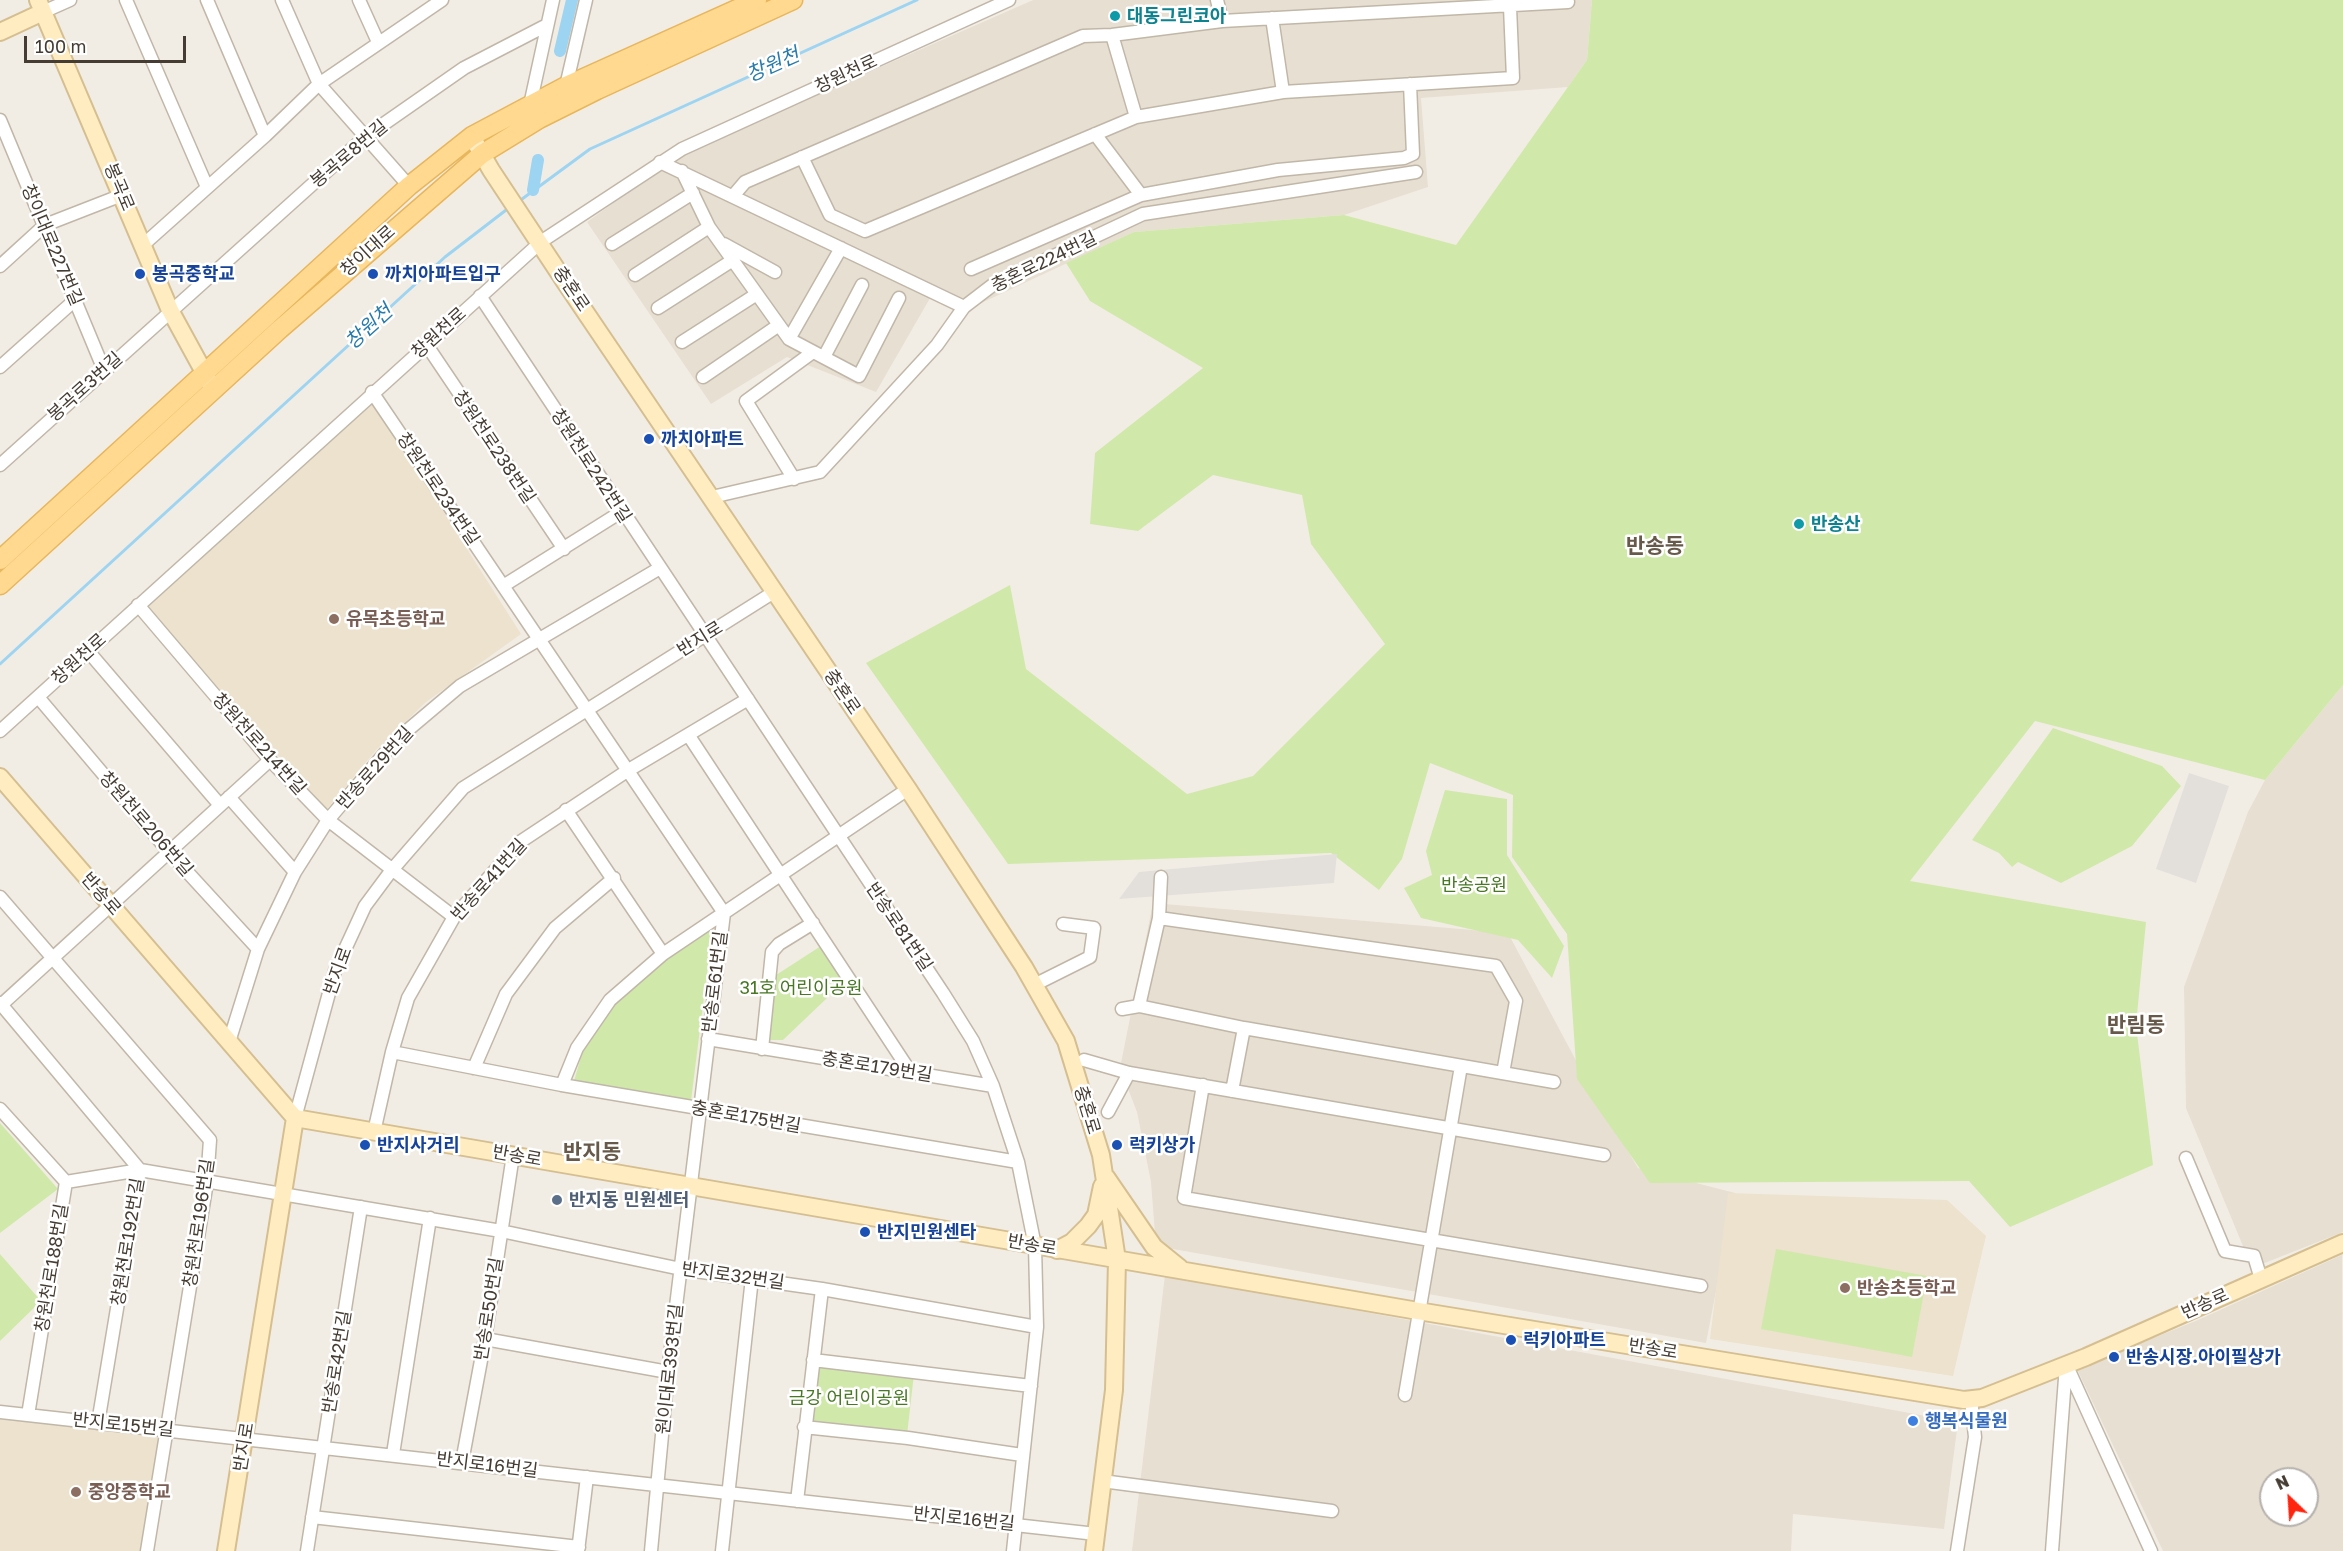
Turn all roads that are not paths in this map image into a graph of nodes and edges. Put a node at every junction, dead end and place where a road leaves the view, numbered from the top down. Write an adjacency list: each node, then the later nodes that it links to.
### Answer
1 (70, 0): 14 (street)
2 (126, 0): 39 (street)
3 (207, 0): 30 (street)
4 (282, 0): 22 (street)
5 (359, 0): 21 (street)
6 (442, 0): 21 (street)
7 (553, 0): 18 (street)
8 (757, 0): 24 (main road, 창이대로)
9 (793, 0): 34 (main road, 창이대로)
10 (1009, 0): 35 (street, 창원천로)
11 (1217, 0): 17 (street)
12 (588, 2): 24 (street)
13 (1568, 2): 15 (street)
14 (41, 6): 19 (street); 41 (street, 봉곡로)
15 (1510, 7): 16 (street); 23 (street)
16 (1272, 18): 17 (street); 25 (street)
17 (1222, 21): 20 (street)
18 (547, 25): 26 (street); 31 (street, 봉곡로8번길)
19 (0, 32)
20 (1112, 35): 27 (street); 33 (street)
21 (378, 42): 22 (street)
22 (319, 84): 30 (street); 31 (street)
23 (1410, 84): 25 (street); 42 (street)
24 (566, 87): 26 (main road, 창이대로)
25 (1283, 92): 27 (street)
26 (530, 105): 32 (main road, 창이대로)
27 (1136, 117): 29 (street)
28 (0, 120): 44 (street, 창이대로227번길)
29 (1095, 134): 33 (street); 42 (street)
30 (265, 136): 39 (street)
31 (365, 136): 38 (street); 63 (street, 봉곡로8번길)
32 (472, 136): 34 (street); 38 (main road, 창이대로)
33 (802, 157): 43 (street)
34 (487, 162): 46 (street, 충혼로); 73 (main road, 창이대로)
35 (660, 162): 36 (street); 46 (street, 창원천로)
36 (682, 171): 40 (street); 43 (street)
37 (1416, 172): 61 (street, 충혼로224번길)
38 (410, 186): 71 (main road, 창이대로)
39 (207, 187): 49 (street)
40 (693, 193): 45 (street); 48 (street)
41 (122, 195): 44 (street); 49 (street, 봉곡로)
42 (1141, 195): 53 (street)
43 (733, 196): 50 (street)
44 (45, 225): 52 (street); 60 (street, 창이대로227번길)
45 (709, 227): 47 (street); 55 (street)
46 (537, 239): 58 (street, 창원천로); 77 (street, 충혼로)
47 (720, 242): 51 (street); 54 (street)
48 (612, 244)
49 (143, 245): 63 (street, 봉곡로)
50 (841, 248): 61 (street); 65 (street)
51 (733, 260): 57 (street); 62 (street)
52 (0, 266)
53 (971, 269)
54 (775, 272)
55 (635, 275)
56 (862, 285): 68 (street)
57 (757, 294): 64 (street); 66 (street)
58 (480, 296): 67 (street, 창원천로); 78 (street, 창원천로242번길)
59 (899, 298): 68 (street)
60 (75, 300): 69 (street); 70 (street, 창이대로227번길)
61 (964, 307): 76 (street, 충혼로224번길)
62 (658, 308)
63 (170, 310): 70 (street, 봉곡로3번길); 71 (street, 봉곡로)
64 (779, 325): 65 (street); 72 (street)
65 (789, 339): 68 (street)
66 (682, 342)
67 (426, 344): 74 (street, 창원천로); 79 (street, 창원천로238번길)
68 (818, 355): 76 (street)
69 (0, 367)
70 (104, 370): 75 (street, 봉곡로3번길)
71 (204, 372): 73 (street, 봉곡로); 80 (main road, 창이대로)
72 (703, 377)
73 (213, 389): 82 (main road, 창이대로)
74 (372, 392): 83 (street, 창원천로234번길); 85 (street, 창원천로)
75 (0, 465)
76 (794, 479): 77 (street, 충혼로224번길)
77 (712, 497): 84 (street, 충혼로)
78 (621, 512): 79 (street); 81 (street, 창원천로242번길)
79 (564, 549): 83 (street)
80 (0, 560)
81 (660, 568): 86 (street, 창원천로242번길); 87 (street, 반송로29번길)
82 (0, 585)
83 (503, 586): 87 (street, 창원천로234번길)
84 (774, 592): 86 (street, 반지로); 97 (street, 충혼로)
85 (138, 605): 88 (street, 창원천로); 94 (street, 창원천로214번길)
86 (705, 635): 90 (street, 반송로81번길); 91 (street, 반지로)
87 (539, 639): 91 (street, 창원천로234번길); 100 (street, 반송로29번길)
88 (88, 651): 89 (street, 창원천로); 98 (street)
89 (38, 697): 92 (street, 창원천로); 102 (street, 창원천로206번길)
90 (748, 699): 93 (street, 반송로41번길); 101 (street, 반송로81번길)
91 (587, 710): 95 (street, 반송로61번길); 103 (street, 반지로)
92 (0, 731)
93 (689, 735): 95 (street, 반송로41번길); 105 (street)
94 (270, 760): 98 (street); 100 (street, 창원천로214번길)
95 (627, 771): 99 (street, 반송로41번길); 110 (street, 반송로61번길)
96 (0, 777): 109 (street, 반송로)
97 (908, 789): 101 (street); 118 (street, 충혼로)
98 (224, 801): 102 (street); 104 (street)
99 (567, 810): 107 (street); 111 (street, 반송로41번길)
100 (328, 820): 103 (street, 창원천로214번길); 104 (street, 반송로29번길)
101 (839, 835): 105 (street); 135 (street, 반송로81번길)
102 (169, 852): 109 (street); 115 (street, 창원천로206번길)
103 (390, 871): 111 (street, 창원천로214번길); 141 (street, 반지로)
104 (295, 872): 115 (street, 반송로29번길)
105 (781, 874): 110 (street); 113 (street)
106 (1161, 877): 112 (street)
107 (614, 878): 116 (street); 129 (street)
108 (0, 897): 117 (street, 창원천로196번길)
109 (111, 905): 117 (street); 124 (street, 반송로)
110 (723, 913): 116 (street); 123 (street, 반송로61번길)
111 (454, 917): 126 (street, 반송로41번길)
112 (1159, 918): 120 (street); 132 (street)
113 (813, 923): 125 (street); 130 (street)
114 (1063, 924): 118 (street)
115 (258, 949): 124 (street, 반송로29번길)
116 (663, 954): 134 (street)
117 (52, 959): 119 (street); 151 (street, 창원천로196번길)
118 (1034, 985): 149 (street, 충혼로)
119 (0, 1004): 148 (street, 창원천로192번길)
120 (1138, 1006): 121 (street); 122 (street)
121 (1122, 1009)
122 (1244, 1028): 128 (street); 137 (street)
123 (708, 1039): 125 (street, 충혼로179번길); 139 (street, 반송로61번길)
124 (229, 1042): 141 (street, 반송로)
125 (762, 1049): 130 (street, 충혼로179번길)
126 (392, 1052): 129 (street, 충혼로175번길); 143 (street, 반송로41번길)
127 (1084, 1060): 131 (street)
128 (1461, 1066): 132 (street); 142 (street)
129 (474, 1068): 134 (street, 충혼로175번길)
130 (911, 1073): 135 (street, 충혼로179번길)
131 (1129, 1073): 136 (street); 140 (street)
132 (1503, 1073): 133 (street)
133 (1554, 1082)
134 (562, 1085): 139 (street, 충혼로175번길)
135 (993, 1086): 147 (street, 반송로81번길)
136 (1203, 1086): 137 (street); 157 (street)
137 (1232, 1090): 142 (street)
138 (0, 1109): 150 (street, 창원천로188번길)
139 (700, 1109): 147 (street, 충혼로175번길); 152 (street, 반송로61번길)
140 (1108, 1112)
141 (295, 1118): 143 (street, 반송로); 153 (street, 반지로)
142 (1450, 1128): 145 (street); 157 (street)
143 (374, 1132): 144 (street, 반송로)
144 (513, 1155): 152 (street, 반송로); 156 (street, 반송로50번길)
145 (1604, 1155)
146 (2186, 1158): 165 (street)
147 (1018, 1162): 159 (street, 반송로81번길)
148 (140, 1170): 150 (street, 반지로32번길); 151 (street, 반지로32번길); 179 (street, 창원천로192번길)
149 (1104, 1173): 160 (street, 충혼로); 161 (street, 충혼로); 163 (street, 충혼로)
150 (66, 1182): 178 (street, 창원천로188번길)
151 (207, 1182): 153 (street, 반지로32번길); 181 (street, 창원천로196번길)
152 (691, 1187): 159 (street, 반송로); 162 (street, 원이대로393번길)
153 (283, 1193): 154 (street, 반지로32번길); 182 (street, 반지로)
154 (361, 1207): 155 (street, 반지로32번길); 183 (street, 반송로42번길)
155 (430, 1218): 156 (street, 반지로32번길); 184 (street)
156 (501, 1231): 162 (street, 반지로32번길); 170 (street, 반송로50번길)
157 (1431, 1240): 166 (street); 168 (street)
158 (2343, 1243): 165 (street, 반송로)
159 (1035, 1246): 160 (street, 반송로); 169 (street, 반송로81번길)
160 (1057, 1250): 161 (street, 반송로)
161 (1117, 1260): 163 (street, 반송로); 188 (street, 충혼로)
162 (681, 1269): 164 (street, 반지로32번길); 173 (street, 원이대로393번길)
163 (1183, 1271): 168 (street, 반송로)
164 (752, 1278): 167 (street, 반지로32번길); 190 (street)
165 (2261, 1279): 172 (street, 반송로)
166 (1701, 1286)
167 (822, 1289): 169 (street, 반지로32번길); 171 (street)
168 (1418, 1311): 175 (street); 176 (street, 반송로)
169 (1037, 1327): 174 (street, 반송로81번길)
170 (485, 1339): 173 (street); 186 (street, 반송로50번길)
171 (813, 1360): 174 (street); 180 (street)
172 (2066, 1364): 176 (street, 반송로); 205 (street); 206 (street)
173 (668, 1372): 189 (street, 원이대로393번길)
174 (1031, 1386): 185 (street, 반송로81번길)
175 (1405, 1395)
176 (1971, 1400): 204 (street)
177 (0, 1412): 178 (street, 반지로15번길)
178 (28, 1415): 179 (street, 반지로15번길)
179 (98, 1423): 181 (street, 반지로15번길)
180 (804, 1427): 185 (street); 191 (street)
181 (166, 1430): 182 (street, 반지로15번길); 197 (street, 창원천로196번길)
182 (245, 1439): 183 (street, 반지로16번길); 198 (street, 반지로)
183 (324, 1447): 184 (street, 반지로16번길); 193 (street, 반송로42번길)
184 (393, 1454): 186 (street, 반지로16번길)
185 (1022, 1455): 194 (street, 반송로81번길)
186 (462, 1462): 187 (street, 반지로16번길)
187 (587, 1477): 189 (street, 반지로16번길); 196 (street)
188 (1102, 1481): 192 (street); 195 (street, 충혼로)
189 (658, 1484): 190 (street, 반지로16번길); 200 (street, 원이대로393번길)
190 (729, 1493): 191 (street, 반지로16번길); 201 (street)
191 (797, 1501): 194 (street, 반지로16번길)
192 (1332, 1511)
193 (312, 1517): 196 (street); 199 (street, 반송로42번길)
194 (1016, 1525): 195 (street, 반지로16번길); 202 (street, 반송로81번길)
195 (1095, 1533): 203 (street, 충혼로)
196 (578, 1549)
197 (147, 1551)
198 (226, 1551)
199 (307, 1551)
200 (651, 1551)
201 (722, 1551)
202 (1013, 1551)
203 (1094, 1551)
204 (1957, 1551)
205 (2052, 1551)
206 (2151, 1551)

